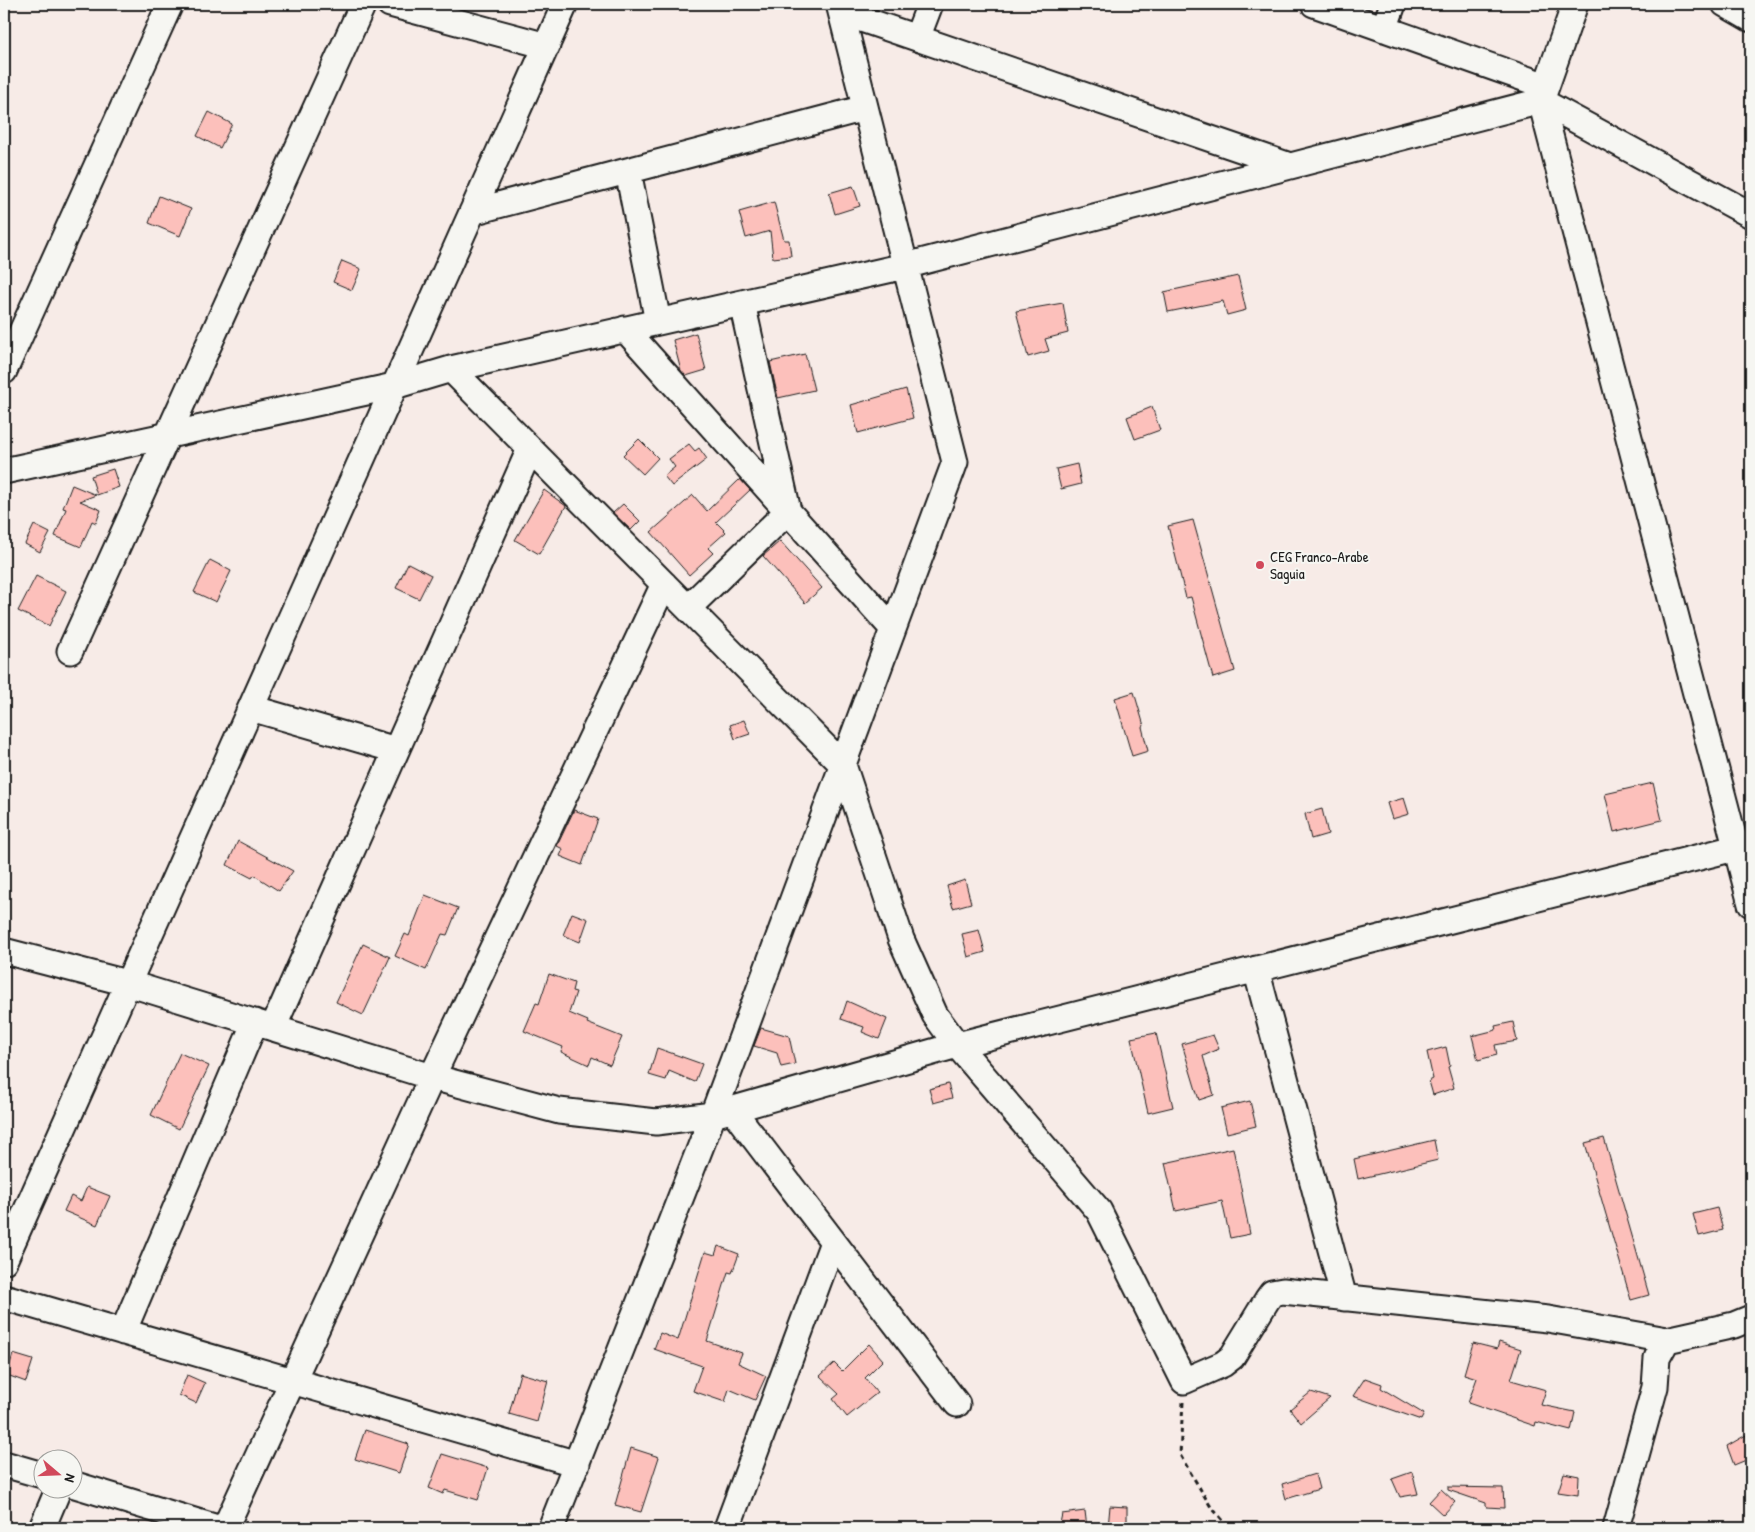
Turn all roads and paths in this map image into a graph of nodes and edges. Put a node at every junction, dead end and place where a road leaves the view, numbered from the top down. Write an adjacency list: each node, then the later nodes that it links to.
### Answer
1 (170, 4): 25 (street)
2 (363, 4): 29 (street)
3 (390, 4): 14 (street)
4 (565, 4): 14 (street)
5 (930, 4): 13 (street)
6 (1314, 4): 12 (street)
7 (1393, 4): 12 (street)
8 (1576, 4): 15 (street)
9 (1725, 4): 11 (street)
10 (840, 8): 13 (street); 16 (street)
11 (1751, 19)
12 (1384, 29): 15 (street)
13 (917, 38): 17 (street)
14 (547, 46): 19 (street)
15 (1543, 94): 17 (street); 20 (street); 40 (street)
16 (865, 108): 18 (street); 21 (street)
17 (1290, 166): 21 (street)
18 (628, 171): 19 (street); 23 (street)
19 (472, 212): 28 (street)
20 (1751, 215)
21 (905, 266): 22 (street); 35 (street)
22 (742, 303): 23 (street); 32 (street)
23 (658, 322): 24 (street)
24 (625, 329): 26 (street); 32 (street)
25 (11, 336): 27 (street)
26 (451, 369): 28 (street); 30 (street)
27 (4, 371)
28 (394, 386): 29 (street); 37 (street)
29 (168, 435): 31 (street); 36 (street)
30 (530, 449): 33 (street); 38 (street)
31 (4, 471)
32 (788, 511): 34 (street); 35 (street)
33 (664, 584): 34 (street); 47 (street)
34 (688, 608): 39 (street)
35 (893, 629): 39 (street)
36 (70, 651)
37 (250, 708): 38 (street); 44 (street)
38 (396, 750): 45 (street)
39 (843, 765): 46 (street); 48 (street)
40 (1744, 846): 41 (street); 43 (street)
41 (1751, 904)
42 (4, 951): 44 (street)
43 (1256, 969): 46 (street); 52 (street)
44 (127, 983): 45 (street); 50 (street)
45 (264, 1025): 47 (street); 54 (street)
46 (957, 1045): 48 (street); 57 (street)
47 (432, 1077): 48 (street); 56 (street)
48 (723, 1112): 49 (street); 60 (street)
49 (834, 1242): 58 (street); 68 (street)
50 (4, 1260)
51 (4, 1297): 54 (street)
52 (1344, 1298): 55 (street); 57 (street)
53 (1751, 1318): 55 (street)
54 (123, 1332): 56 (street)
55 (1667, 1340): 70 (street)
56 (293, 1381): 60 (street); 66 (street)
57 (1184, 1381): 69 (path)
58 (957, 1404)
59 (4, 1464): 61 (street)
60 (577, 1464): 67 (street)
61 (32, 1472)
62 (82, 1487): 65 (street)
63 (54, 1500): 64 (street)
64 (42, 1528)
65 (217, 1528)
66 (225, 1528)
67 (551, 1528)
68 (727, 1528)
69 (1230, 1528)
70 (1616, 1528)

